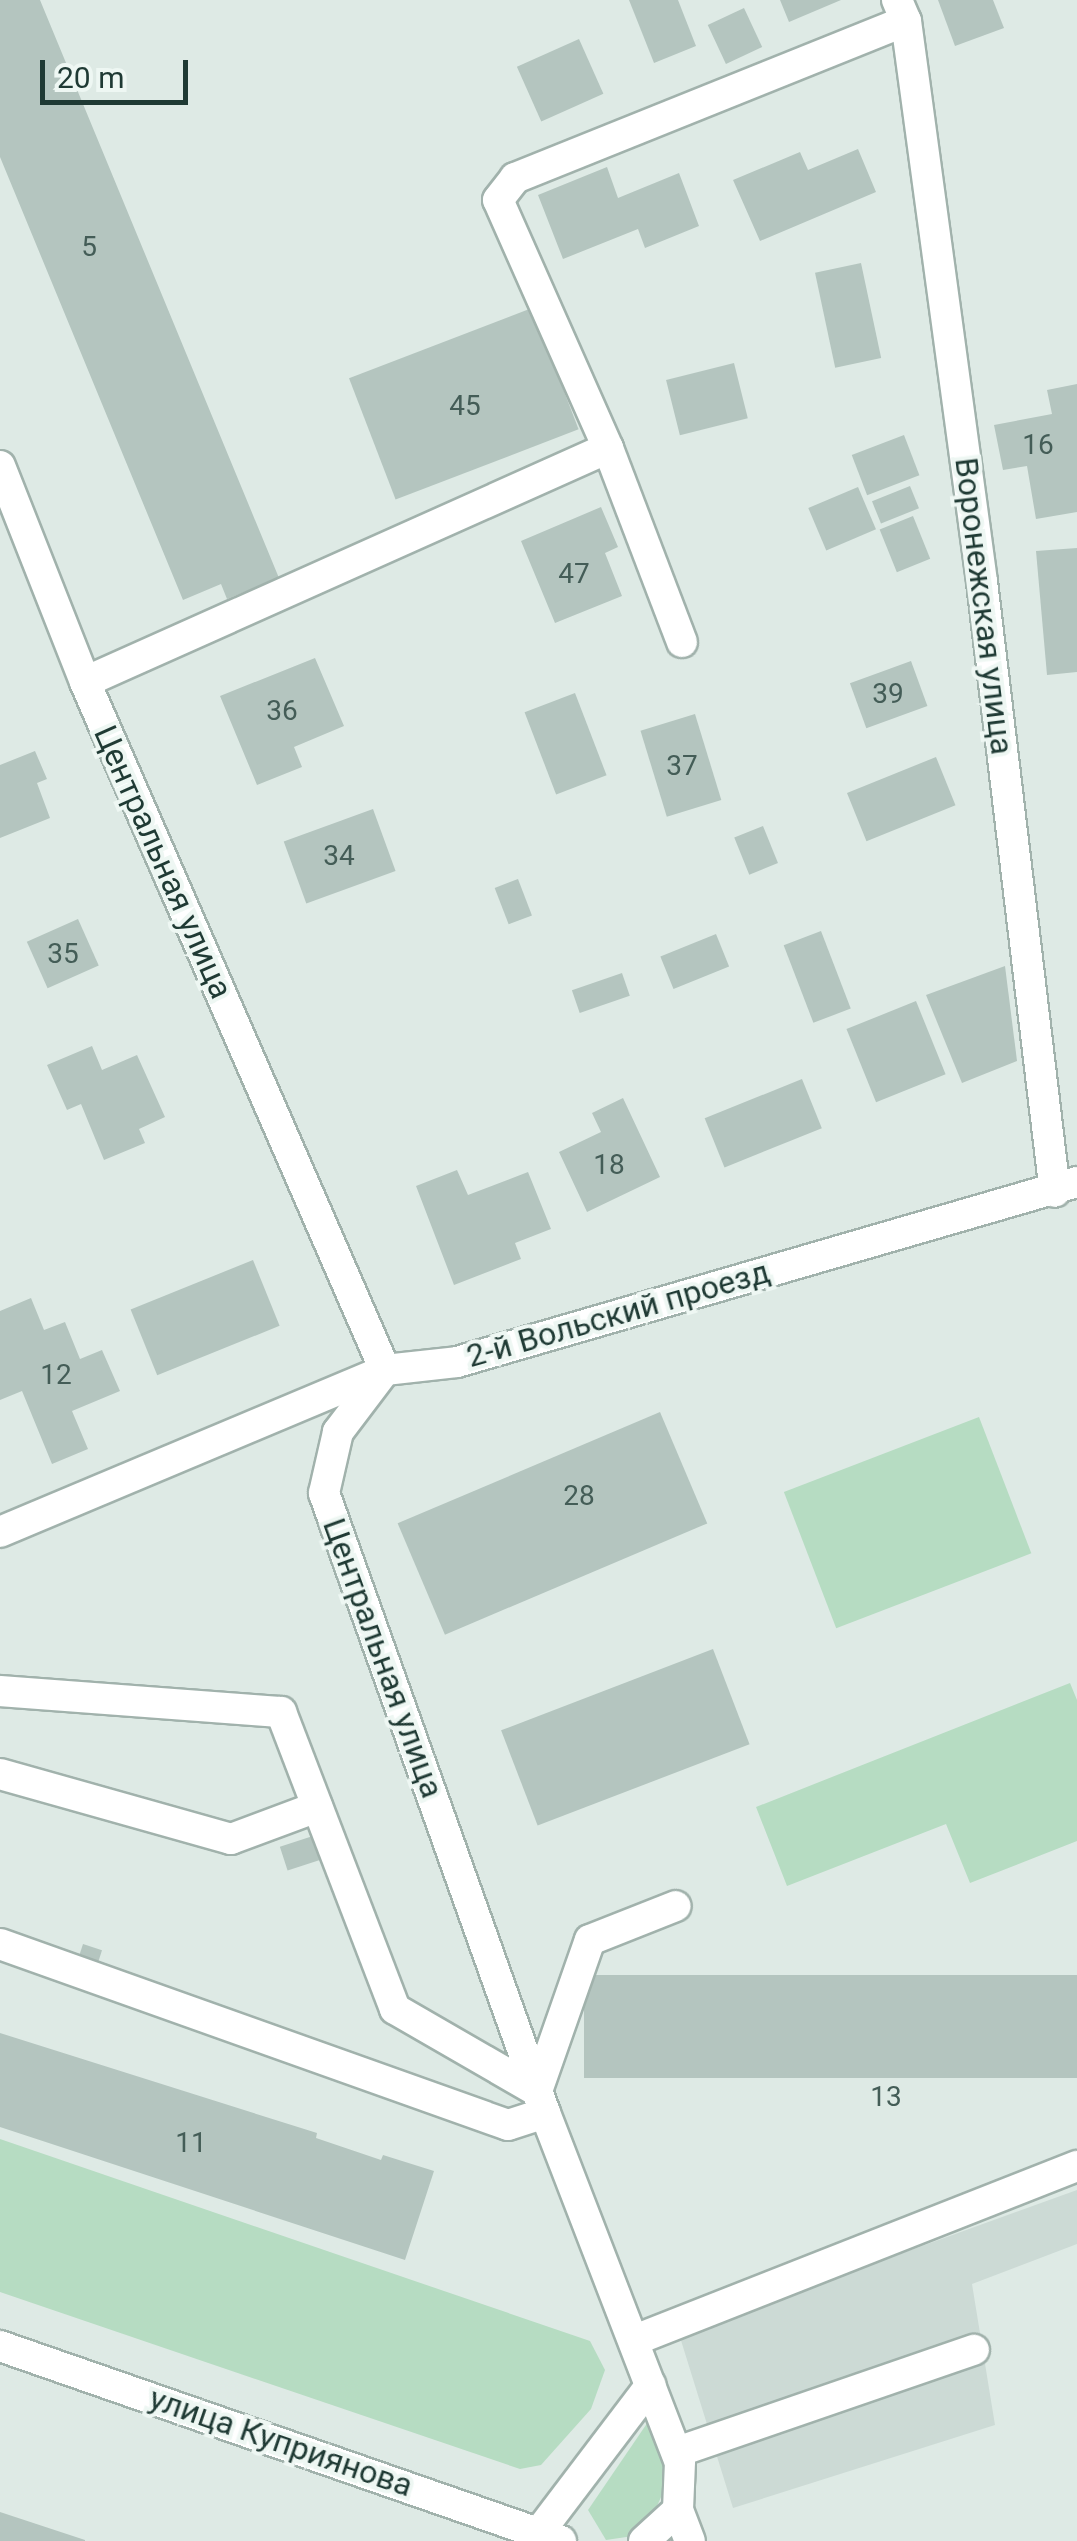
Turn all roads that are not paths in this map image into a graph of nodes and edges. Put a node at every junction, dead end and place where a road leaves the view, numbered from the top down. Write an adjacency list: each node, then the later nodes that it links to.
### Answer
1 (902, 10): 2 (street, Воронежская улица); 6 (street, Воронежская улица)
2 (608, 448): 4 (street); 5 (street)
3 (0, 466): 5 (street, Центральная улица)
4 (682, 642)
5 (85, 682): 7 (street, Центральная улица)
6 (1066, 1187): 7 (street, 2-й Вольский проезд)
7 (385, 1370): 8 (street, 2-й Вольский проезд); 14 (street, Центральная улица)
8 (0, 1532)
9 (0, 1691): 11 (street)
10 (0, 1774): 11 (street)
11 (317, 1807): 14 (street)
12 (676, 1906): 14 (street)
13 (0, 1944): 14 (street)
14 (541, 2102): 16 (street, Центральная улица)
15 (1077, 2166): 16 (street)
16 (635, 2340): 19 (street, Центральная улица)
17 (0, 2346): 22 (street, улица Куприянова)
18 (974, 2350): 20 (street)
19 (652, 2385): 20 (street, Центральная улица); 22 (street)
20 (676, 2452): 21 (street, Центральная улица)
21 (678, 2510): 23 (street); 24 (street, Центральная улица)
22 (550, 2536)
23 (644, 2541)
24 (690, 2541)

